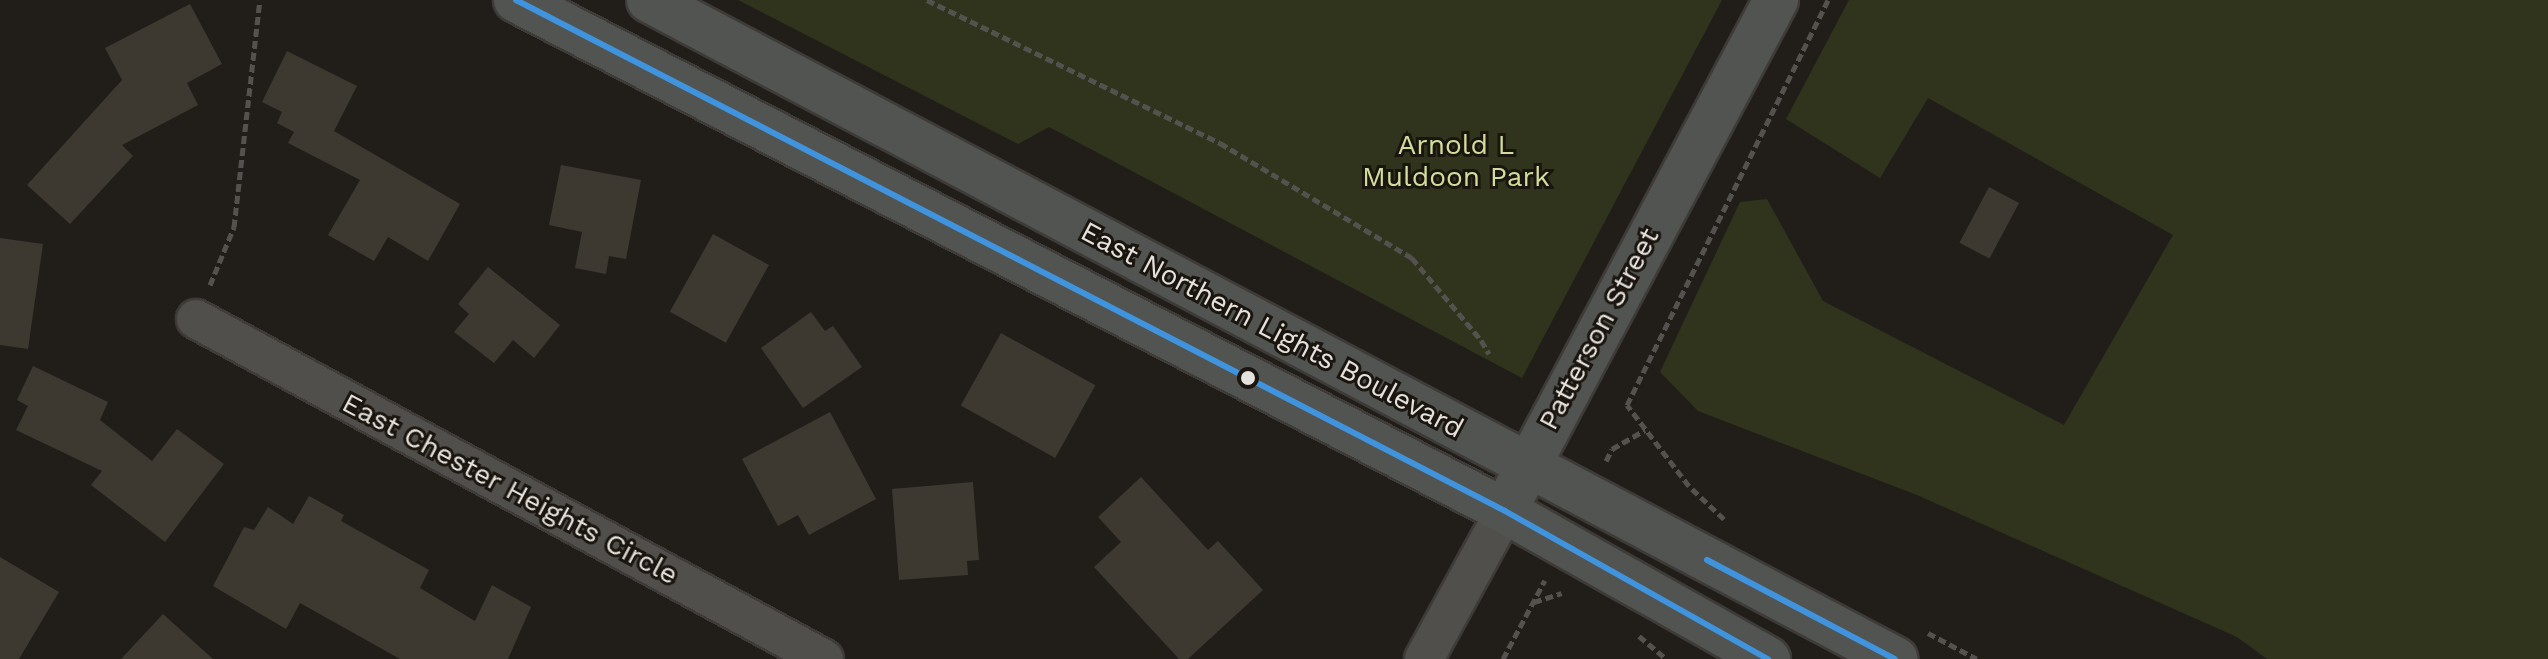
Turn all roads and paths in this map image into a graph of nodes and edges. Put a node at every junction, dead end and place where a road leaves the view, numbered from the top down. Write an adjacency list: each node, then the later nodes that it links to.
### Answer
1 (260, 0): 7 (path)
2 (516, 0): 12 (main road, East Northern Lights Boulevard)
3 (649, 0): 11 (main road, East Northern Lights Boulevard)
4 (927, 0): 8 (path)
5 (1776, 0): 11 (main road, Patterson Street)
6 (1828, 0): 9 (path)
7 (196, 319): 16 (street, East Chester Heights Circle)
8 (1489, 354)
9 (1645, 430): 10 (path); 13 (path)
10 (1612, 449)
11 (1528, 464): 12 (main road, Patterson Street); 15 (main road, East Northern Lights Boulevard)
12 (1505, 511): 17 (street, Patterson Street); 19 (main road, East Northern Lights Boulevard)
13 (1728, 523)
14 (1533, 603): 18 (path)
15 (1908, 644): 20 (path)
16 (824, 659)
17 (1424, 659)
18 (1503, 659)
19 (1768, 659)
20 (1977, 659)

